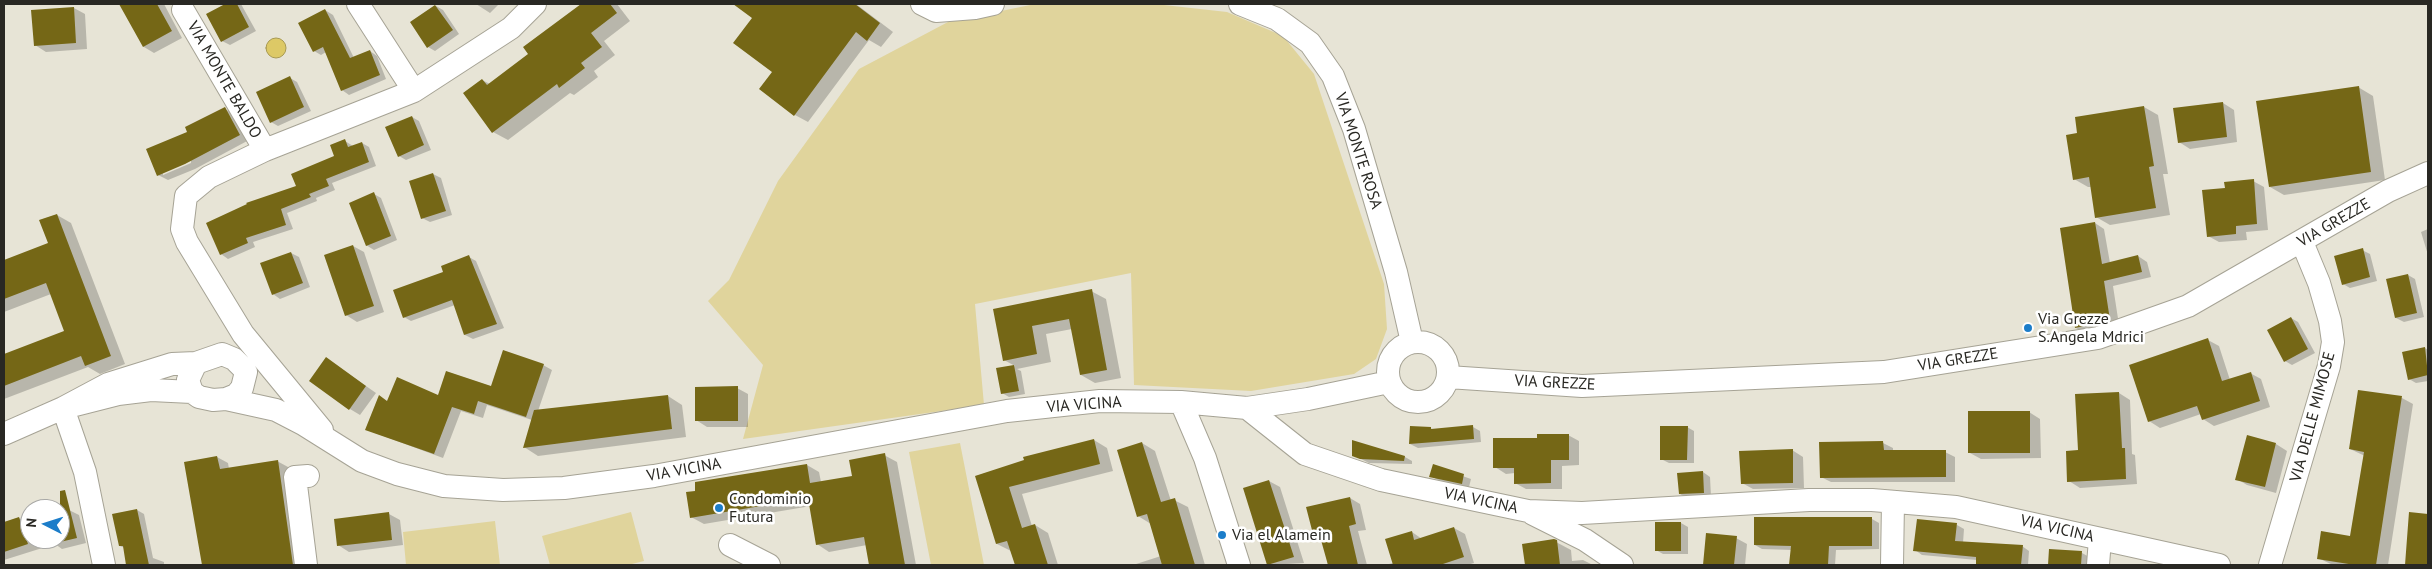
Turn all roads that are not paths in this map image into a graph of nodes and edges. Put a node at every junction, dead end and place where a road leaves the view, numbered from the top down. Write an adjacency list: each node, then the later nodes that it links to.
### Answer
1 (358, 4): 7 (street)
2 (535, 4): 7 (street, VIA MONTE BALDO)
3 (922, 4): 4 (street)
4 (993, 4)
5 (1240, 4): 12 (street, VIA MONTE ROSA)
6 (183, 10): 8 (street, VIA MONTE BALDO)
7 (414, 91): 8 (street, VIA MONTE BALDO)
8 (265, 150): 11 (street, VIA MONTE BALDO)
9 (2428, 173): 10 (street, VIA GREZZE)
10 (2302, 242): 15 (street, VIA GREZZE); 40 (street, VIA DELLE MIMOSE)
11 (242, 334): 13 (street); 26 (street, VIA MONTE BALDO)
12 (1412, 342): 15 (street); 17 (street)
13 (234, 359): 14 (street); 16 (street)
14 (193, 366): 18 (street); 19 (street); 22 (street)
15 (1448, 377): 17 (street)
16 (245, 381): 20 (street); 24 (street, VIA VICINA)
17 (1389, 382): 23 (street)
18 (151, 390): 19 (street); 22 (street)
19 (192, 392): 20 (street)
20 (226, 399): 24 (street, VIA VICINA)
21 (1181, 402): 23 (street, VIA VICINA); 26 (street, VIA VICINA); 35 (street)
22 (63, 408): 25 (street); 32 (street)
23 (1247, 408): 29 (street, VIA VICINA)
24 (276, 410): 26 (street, VIA VICINA)
25 (4, 434)
26 (332, 442)
27 (308, 476): 33 (street)
28 (1893, 502): 29 (street, VIA VICINA); 30 (street, VIA VICINA); 37 (street)
29 (1528, 511): 36 (street)
30 (2100, 539): 38 (street); 39 (street, VIA VICINA)
31 (730, 545): 34 (street)
32 (104, 565)
33 (306, 565)
34 (769, 565)
35 (1239, 565)
36 (1622, 565)
37 (1892, 565)
38 (2098, 565)
39 (2219, 565)
40 (2270, 565)

